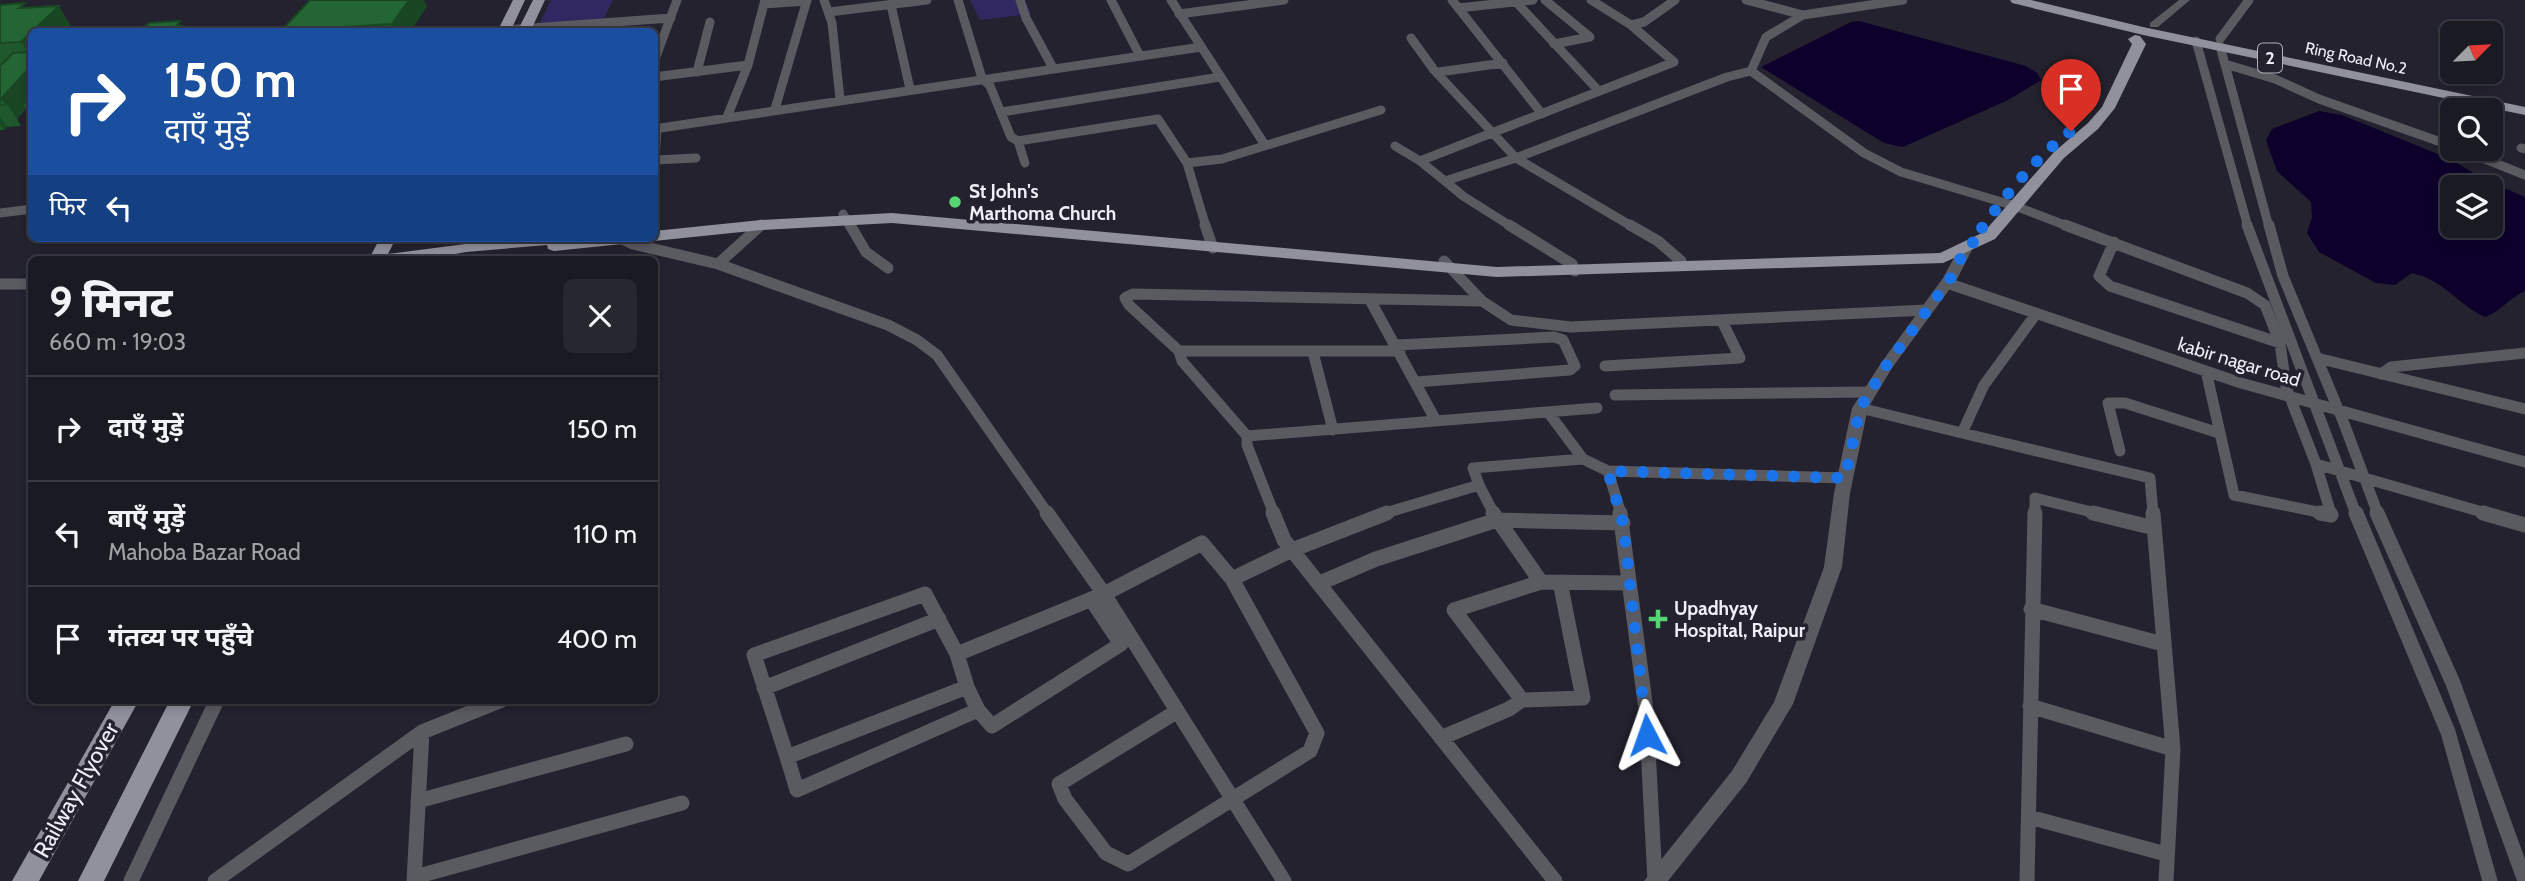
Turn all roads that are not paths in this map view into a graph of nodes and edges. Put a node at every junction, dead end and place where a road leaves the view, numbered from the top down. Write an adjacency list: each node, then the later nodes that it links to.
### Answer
1 (519, 0): 34 (main road)
2 (539, 0): 35 (main road)
3 (677, 0): 30 (street)
4 (807, 0): 23 (street); 59 (street)
5 (824, 0): 27 (street)
6 (927, 0): 25 (street)
7 (958, 0): 54 (street)
8 (1020, 0): 48 (street)
9 (1111, 0): 44 (street)
10 (1171, 0): 28 (street)
11 (1284, 0): 28 (street)
12 (1452, 0): 26 (street)
13 (1533, 0): 24 (street)
14 (1545, 0): 41 (street)
15 (1591, 0): 32 (street)
16 (1675, 0): 32 (street)
17 (1746, 0): 29 (street)
18 (1903, 0): 29 (street)
19 (2016, 0): 37 (main road, Ring Road No.2 / 2)
20 (2046, 0): 37 (main road, Ring Road No.2 / 2)
21 (2185, 0): 37 (street)
22 (2249, 0): 40 (street)
23 (765, 2): 47 (street)
24 (1517, 3): 26 (street); 41 (street)
25 (891, 5): 27 (street); 56 (street)
26 (1458, 8): 45 (street)
27 (829, 12): 57 (street)
28 (1179, 14): 42 (street)
29 (1803, 15): 49 (street)
30 (671, 18): 33 (street); 43 (street)
31 (710, 22): 50 (street)
32 (1631, 25): 55 (street)
33 (606, 27): 36 (street)
34 (505, 28)
35 (525, 28)
36 (586, 28)
37 (2144, 32): 39 (main road, Ring Road No.2 / 2); 40 (main road, Ring Road No.2 / 2); 80 (main road)
38 (1411, 38): 51 (street)
39 (2196, 41): 40 (main road, Ring Road No.2 / 2); 122 (street)
40 (2220, 43): 46 (street); 58 (main road, Ring Road No.2 / 2); 61 (main road, Ring Road No.2 / 2)
41 (1554, 44): 55 (street)
42 (1201, 47): 44 (street); 53 (street)
43 (658, 52)
44 (1140, 56): 48 (street)
45 (1503, 63): 51 (street); 63 (street)
46 (2225, 64): 68 (street); 114 (street)
47 (748, 65): 50 (street); 64 (street)
48 (1053, 68): 54 (street)
49 (1751, 71): 72 (street); 80 (street)
50 (696, 72): 52 (street)
51 (1439, 72): 66 (street)
52 (658, 77)
53 (1220, 77): 62 (street); 69 (street)
54 (982, 78): 56 (street); 62 (street)
55 (1596, 88): 63 (street)
56 (910, 89): 57 (street)
57 (840, 99): 59 (street)
58 (2525, 103)
59 (775, 110): 64 (street)
60 (1381, 110): 69 (street)
61 (2525, 111)
62 (1002, 112): 67 (street)
63 (1542, 114): 66 (street)
64 (727, 117): 65 (street)
65 (658, 129)
66 (1492, 133): 72 (street); 74 (street)
67 (1018, 141): 76 (street); 77 (street)
68 (2440, 142)
69 (1265, 145): 77 (street)
70 (1395, 145): 74 (street)
71 (696, 158): 73 (street)
72 (1516, 158): 79 (street); 96 (street)
73 (658, 160)
74 (1420, 161): 79 (street)
75 (2490, 161): 78 (street)
76 (1025, 163)
77 (1187, 163): 90 (street)
78 (2525, 175)
79 (1445, 181): 99 (street)
80 (2008, 205): 91 (main road); 92 (street)
81 (28, 210): 82 (street)
82 (0, 213)
83 (845, 217): 84 (main road); 85 (main road); 90 (main road); 100 (street)
84 (761, 225): 86 (main road); 97 (street)
85 (658, 230)
86 (658, 236)
87 (521, 242): 93 (main road)
88 (586, 242): 93 (main road)
89 (639, 242): 97 (street)
90 (1211, 242): 98 (main road)
91 (1974, 242): 94 (main road); 101 (street)
92 (2114, 243): 109 (street); 109 (street)
93 (453, 251): 95 (main road)
94 (1950, 252): 96 (main road); 99 (main road)
95 (415, 256)
96 (1681, 261): 99 (main road)
97 (718, 264): 155 (street)
98 (1448, 265): 99 (main road); 105 (street)
99 (1573, 267)
100 (888, 268)
101 (1948, 281): 106 (street); 107 (street, kabir nagar road); 120 (street)
102 (0, 284): 103 (street)
103 (28, 284)
104 (1370, 300): 105 (street); 110 (street); 111 (street)
105 (1482, 301): 108 (street)
106 (1927, 310): 108 (street); 119 (street)
107 (2036, 314): 116 (street, kabir nagar road); 132 (street)
108 (1722, 321): 115 (street)
109 (2280, 344): 120 (street)
110 (1398, 348): 112 (street); 118 (street); 118 (street)
111 (1179, 351): 112 (street); 134 (street)
112 (1313, 352): 131 (street)
113 (2525, 353): 117 (street)
114 (2317, 358): 117 (street); 125 (street)
115 (1605, 366)
116 (2206, 371): 120 (street, kabir nagar road); 133 (street)
117 (2381, 374): 124 (street)
118 (1416, 382): 130 (street)
119 (1870, 392): 121 (street); 127 (street)
120 (2287, 392): 122 (street, kabir nagar road); 139 (street)
121 (1615, 394)
122 (2312, 399): 125 (street, kabir nagar road); 141 (street)
123 (2525, 399): 124 (street)
124 (2508, 404): 128 (street)
125 (2337, 406): 136 (street); 138 (street, kabir nagar road); 143 (street)
126 (1597, 408): 129 (street)
127 (1860, 408): 132 (street); 142 (street)
128 (2525, 409)
129 (1548, 412): 130 (street); 137 (street)
130 (1435, 419): 131 (street)
131 (1333, 430): 134 (street)
132 (1962, 433): 158 (street)
133 (2219, 433): 135 (street); 139 (street)
134 (1247, 436): 149 (street)
135 (2120, 451)
136 (2525, 456)
137 (1583, 459): 140 (street); 144 (street)
138 (2525, 462)
139 (2316, 464): 141 (street)
140 (1608, 471): 142 (street); 146 (street)
141 (2340, 471): 143 (street); 190 (street)
142 (1845, 478): 187 (street)
143 (2364, 478): 147 (street); 191 (street)
144 (1479, 485): 145 (street); 149 (street)
145 (1497, 520): 146 (street); 151 (street); 153 (street)
146 (1623, 523): 154 (street)
147 (2525, 524)
148 (2146, 526): 156 (street)
149 (1292, 550): 150 (street); 153 (street)
150 (1233, 579): 155 (street); 175 (street)
151 (1541, 582): 152 (street); 162 (street)
152 (1560, 582): 154 (street); 162 (street)
153 (1320, 583): 171 (street)
154 (1629, 583): 187 (street)
155 (1097, 596): 159 (street); 168 (street); 169 (street)
156 (2031, 609): 158 (street); 167 (street)
157 (939, 619): 159 (street); 161 (street); 161 (street)
158 (2163, 644): 173 (street)
159 (957, 654): 160 (street)
160 (967, 687): 168 (street); 174 (street)
161 (765, 688): 174 (street)
162 (1522, 700): 171 (street)
163 (125, 704): 181 (main road, Railway Flyover)
164 (180, 704): 182 (main road)
165 (215, 704): 183 (street)
166 (492, 704): 170 (street)
167 (2029, 706): 173 (street); 178 (street)
168 (978, 710): 174 (street)
169 (1176, 712): 175 (street); 175 (street)
170 (422, 732): 176 (street); 184 (street)
171 (1441, 738): 186 (street)
172 (626, 744): 176 (street)
173 (2173, 749): 179 (street)
174 (787, 757)
175 (1232, 800): 185 (street)
176 (418, 801): 180 (street)
177 (682, 803): 180 (street)
178 (2029, 817): 179 (street); 188 (street)
179 (2166, 854): 189 (street)
180 (415, 879)
181 (25, 881)
182 (91, 881)
183 (131, 881)
184 (215, 881)
185 (1284, 881)
186 (1555, 881)
187 (1655, 881)
188 (2027, 881)
189 (2166, 881)
190 (2490, 881)
191 (2525, 881)

